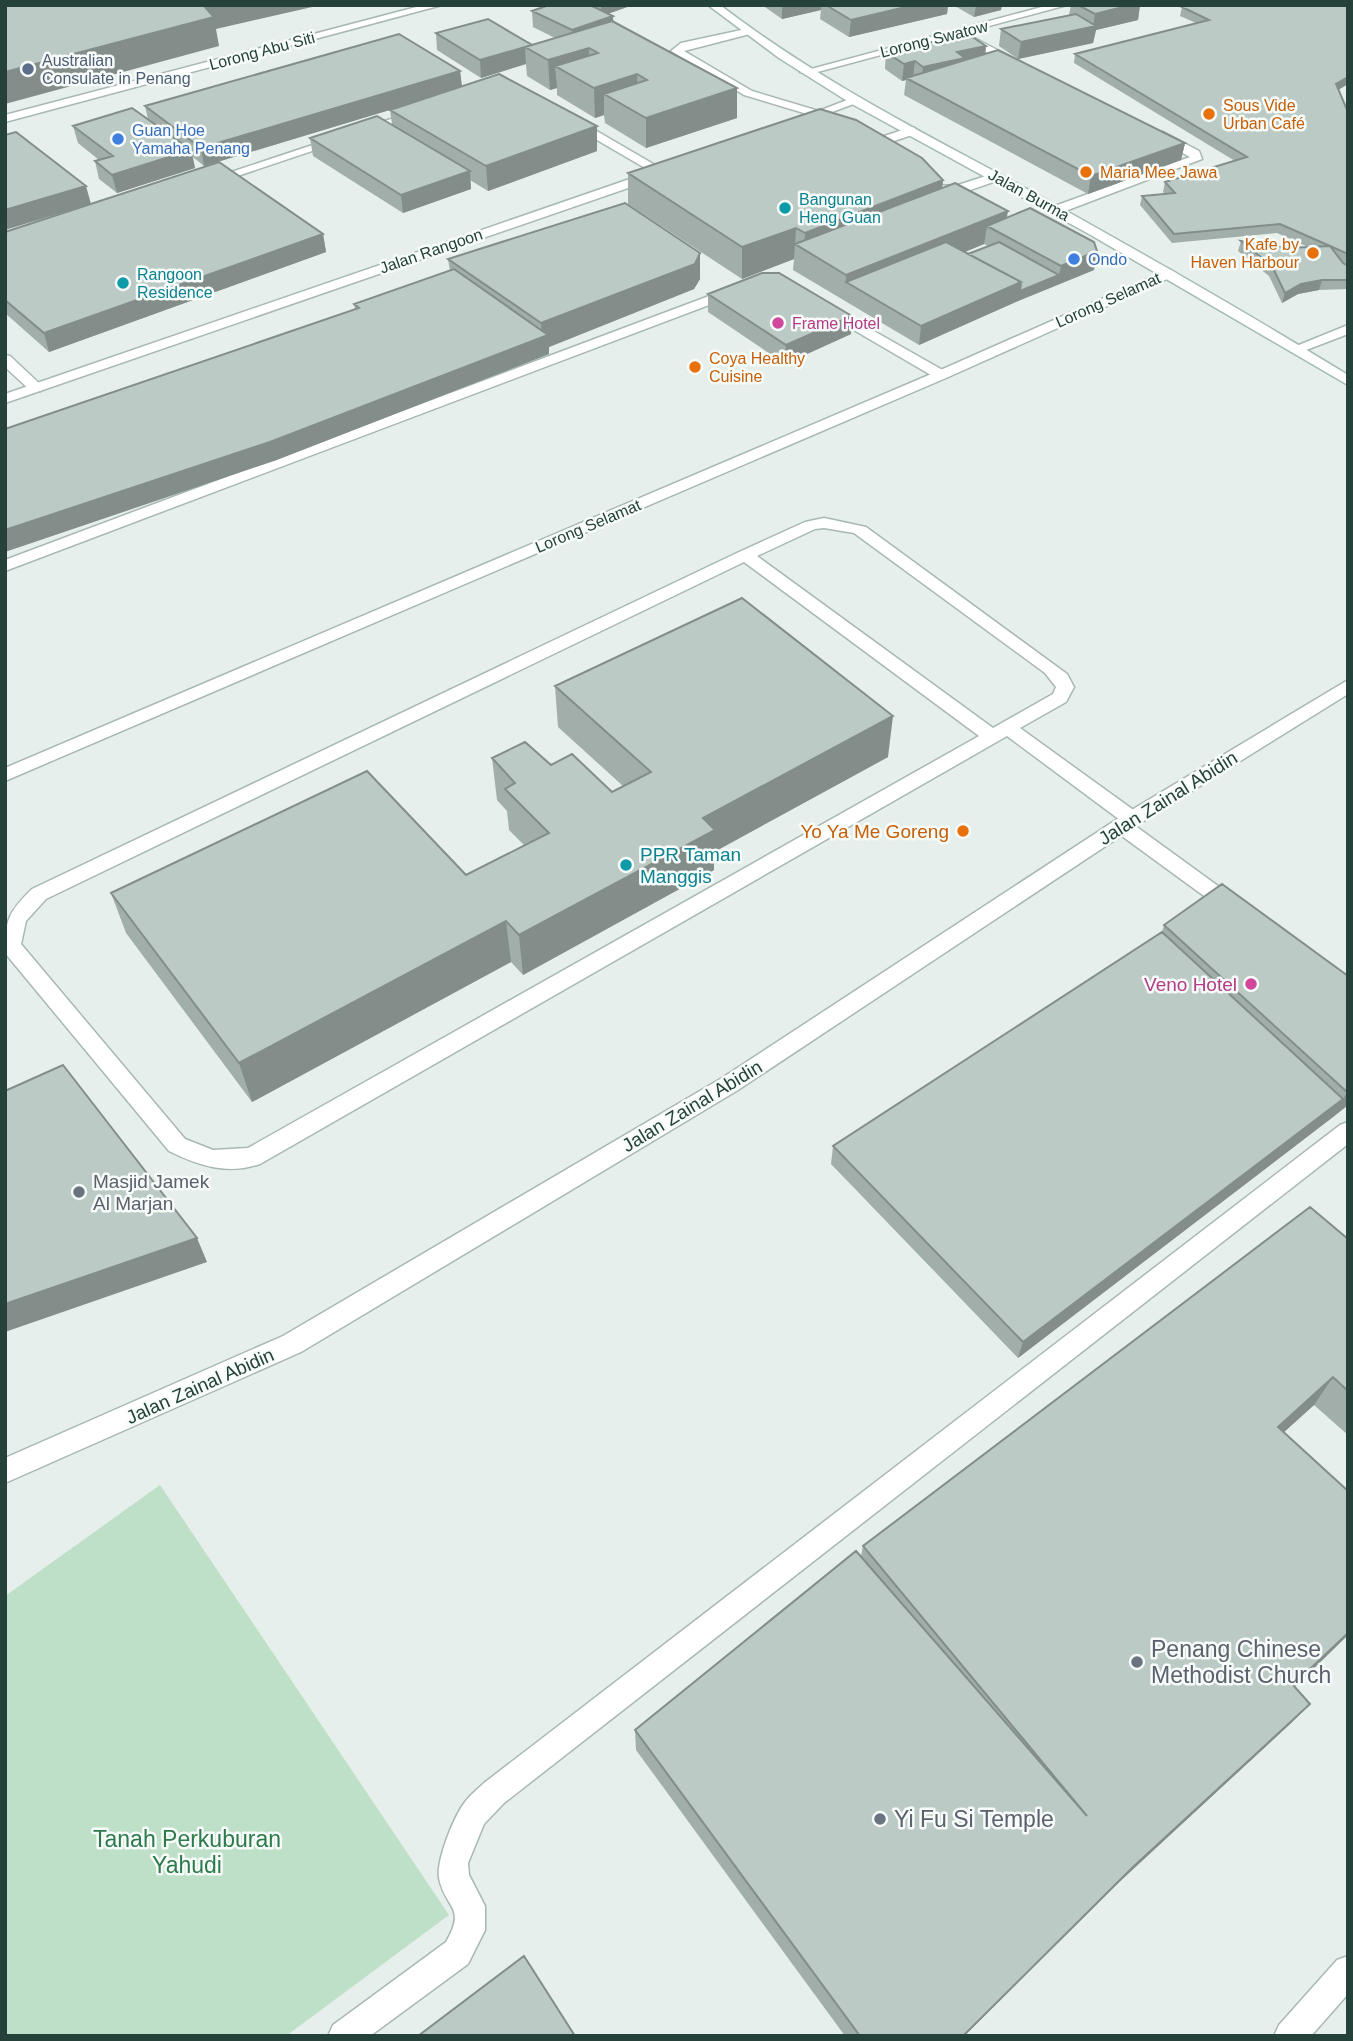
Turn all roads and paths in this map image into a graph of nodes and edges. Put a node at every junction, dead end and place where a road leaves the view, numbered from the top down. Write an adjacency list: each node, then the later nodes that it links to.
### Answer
1 (437, 5): 12 (street, Lorong Abu Siti)
2 (713, 5): 4 (street, Jalan Burma)
3 (1062, 5): 5 (street, Lorong Swatow)
4 (746, 32): 7 (street, Jalan Burma); 11 (street)
5 (957, 33): 6 (street); 7 (street, Lorong Swatow)
6 (1028, 69)
7 (806, 72): 8 (street, Jalan Burma)
8 (855, 100): 11 (street); 15 (street, Jalan Burma)
9 (438, 107): 19 (street)
10 (557, 112): 29 (street, Jalan Rangoon)
11 (818, 114): 13 (street)
12 (5, 119)
13 (782, 128)
14 (1147, 129): 20 (street)
15 (911, 131): 16 (street); 17 (street, Jalan Burma)
16 (885, 159)
17 (995, 177): 18 (street); 20 (street, Jalan Burma)
18 (921, 180)
19 (202, 184)
20 (1056, 210): 21 (street, Jalan Burma)
21 (1169, 273): 25 (street, Jalan Burma); 27 (street, Lorong Selamat)
22 (753, 283): 32 (street)
23 (812, 299): 27 (street)
24 (1348, 329): 25 (street)
25 (1296, 349): 28 (street, Jalan Burma)
26 (5, 359): 29 (street)
27 (941, 375): 35 (street, Lorong Selamat)
28 (1348, 381)
29 (36, 388): 30 (street, Jalan Rangoon)
30 (5, 399)
31 (745, 555): 34 (street); 34 (street); 34 (street)
32 (5, 566)
33 (1348, 686): 36 (street, Jalan Zainal Abidin)
34 (1001, 733): 36 (street)
35 (5, 775)
36 (1127, 822): 37 (street); 39 (street, Jalan Zainal Abidin)
37 (1246, 916)
38 (1348, 1132): 41 (street)
39 (5, 1471)
40 (1348, 1971): 42 (street)
41 (344, 2036)
42 (1290, 2036)

